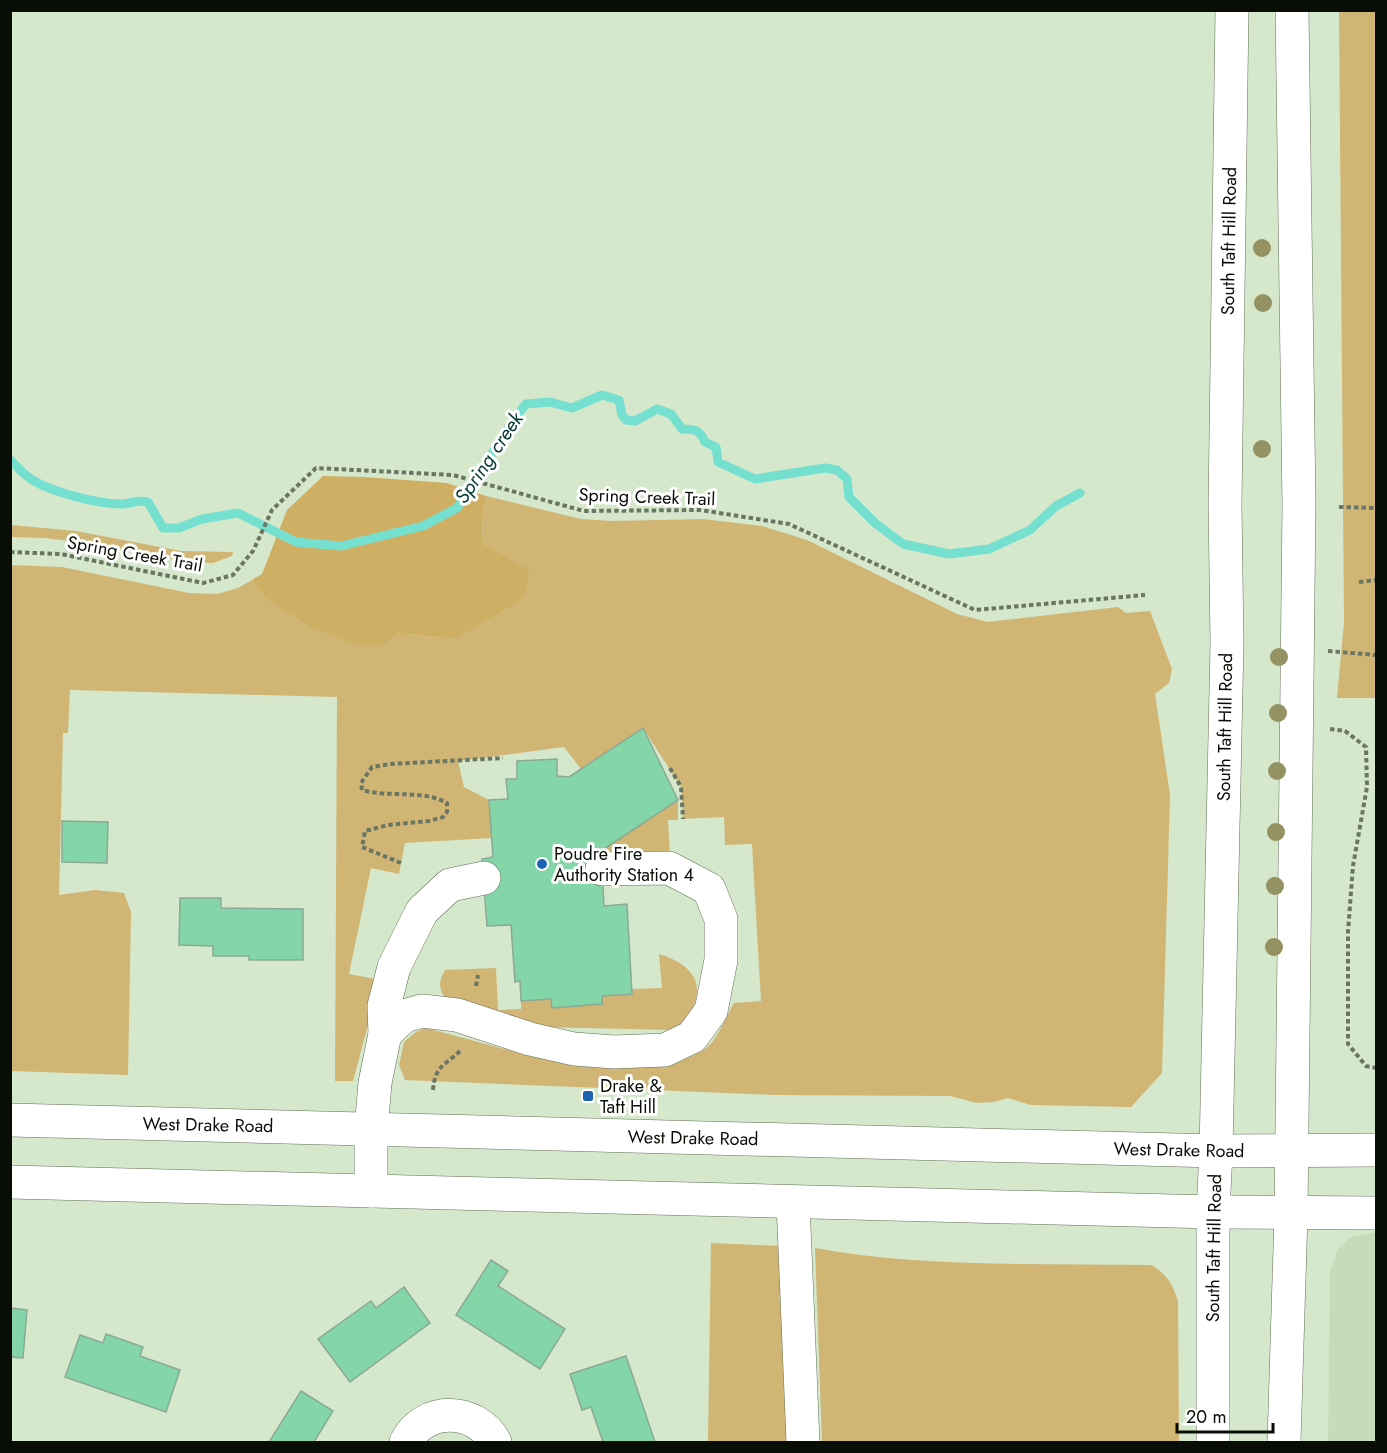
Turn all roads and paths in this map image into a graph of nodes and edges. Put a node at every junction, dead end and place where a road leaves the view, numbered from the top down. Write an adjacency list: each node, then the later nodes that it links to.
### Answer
1 (1232, 10): 25 (main road, South Taft Hill Road)
2 (1292, 10): 9 (main road)
3 (1339, 507): 4 (path)
4 (1377, 508)
5 (10, 552): 8 (path, Spring Creek Trail)
6 (1377, 580): 7 (path)
7 (1359, 582)
8 (1145, 595)
9 (1298, 649): 10 (path); 11 (main road)
10 (1377, 656)
11 (1297, 723): 20 (path); 26 (main road)
12 (503, 758): 15 (path)
13 (670, 768): 14 (path)
14 (683, 819)
15 (401, 862)
16 (602, 869): 18 (main road)
17 (484, 878): 18 (main road)
18 (385, 1034): 23 (main road)
19 (465, 1043): 21 (path)
20 (1377, 1068)
21 (433, 1090)
22 (10, 1120): 23 (main road, West Drake Road)
23 (371, 1130): 25 (main road, West Drake Road); 28 (main road)
24 (1377, 1150): 26 (main road, West Drake Road)
25 (1216, 1151): 26 (main road, West Drake Road); 30 (main road, South Taft Hill Road)
26 (1291, 1151): 32 (main road)
27 (10, 1182): 28 (main road)
28 (371, 1191): 29 (main road)
29 (793, 1202): 30 (main road); 35 (main road)
30 (1213, 1212): 32 (main road); 36 (main road, South Taft Hill Road)
31 (1377, 1213): 32 (main road)
32 (1291, 1214): 37 (main road)
33 (406, 1443): 34 (main road)
34 (495, 1443)
35 (803, 1443)
36 (1213, 1443)
37 (1284, 1443)

